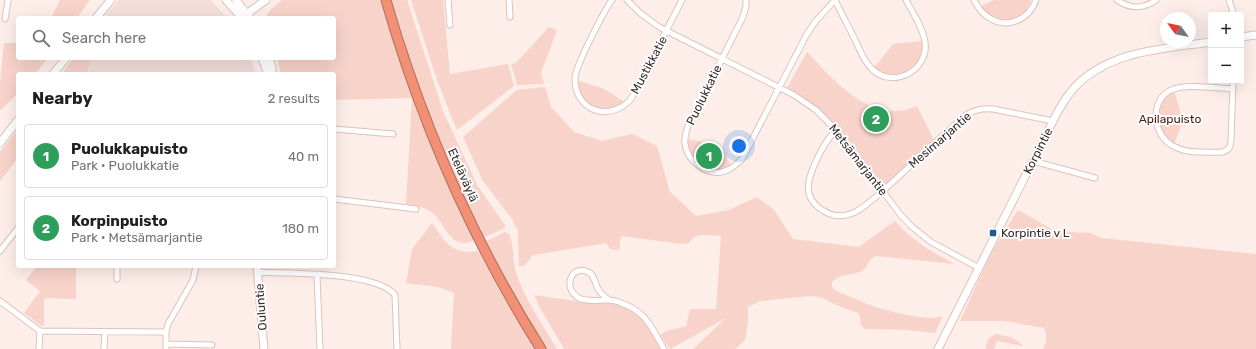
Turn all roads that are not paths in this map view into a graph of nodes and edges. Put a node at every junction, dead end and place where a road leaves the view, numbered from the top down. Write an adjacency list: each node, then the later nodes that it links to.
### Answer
1 (8, 0): 26 (street)
2 (111, 0): 21 (street)
3 (226, 0): 22 (street)
4 (236, 0): 23 (street)
5 (266, 0): 24 (street)
6 (386, 0): 74 (highway, Eteläväylä)
7 (448, 0): 27 (street)
8 (509, 0): 25 (street)
9 (612, 0): 28 (street, Mustikkatie)
10 (627, 0): 28 (street, Metsämarjantie)
11 (682, 0): 28 (street, Mustikkatie)
12 (746, 0): 32 (street, Puolukkatie)
13 (835, 0): 14 (street); 40 (street, Puolukkatie)
14 (906, 0)
15 (974, 0): 16 (street)
16 (1036, 0)
17 (1117, 0): 18 (street)
18 (1156, 0)
19 (1229, 0): 20 (street)
20 (1233, 12)
21 (98, 16)
22 (244, 16)
23 (244, 16)
24 (246, 16)
25 (510, 17)
26 (5, 19)
27 (450, 25)
28 (666, 31): 32 (street, Metsämarjantie)
29 (1256, 34): 30 (street)
30 (1244, 36)
31 (1208, 42): 42 (street, Korpintie)
32 (722, 59): 40 (street, Metsämarjantie); 40 (street, Puolukkatie)
33 (64, 60): 36 (street)
34 (263, 60): 37 (street)
35 (270, 60): 38 (street)
36 (55, 72)
37 (267, 72)
38 (272, 72)
39 (1233, 84): 41 (street)
40 (779, 88): 45 (street, Metsämarjantie)
41 (1233, 89): 41 (street)
42 (1053, 121): 49 (street, Korpintie); 51 (street, Mesimarjantie)
43 (16, 122): 47 (street)
44 (336, 129): 46 (street)
45 (836, 130): 51 (street, Metsämarjantie); 51 (street, Mesimarjantie)
46 (393, 134)
47 (3, 135): 48 (street)
48 (0, 143)
49 (1033, 161): 50 (street); 58 (street, Korpintie)
50 (1096, 178)
51 (882, 191): 58 (street, Metsämarjantie)
52 (336, 199): 53 (street)
53 (416, 209)
54 (16, 231): 55 (street)
55 (0, 251)
56 (117, 268): 61 (street)
57 (196, 268): 66 (street)
58 (978, 268): 76 (street, Korpintie)
59 (258, 269): 60 (street); 71 (street, Ouluntie)
60 (317, 275): 72 (street); 73 (street)
61 (117, 279)
62 (0, 300): 64 (street)
63 (609, 300): 63 (street); 75 (street)
64 (40, 331): 65 (street); 69 (street)
65 (104, 332): 66 (street); 70 (street)
66 (166, 332): 68 (street)
67 (212, 345): 68 (street)
68 (166, 347)
69 (39, 349)
70 (104, 349)
71 (264, 349)
72 (320, 349)
73 (397, 349)
74 (541, 349)
75 (664, 349)
76 (938, 349)

